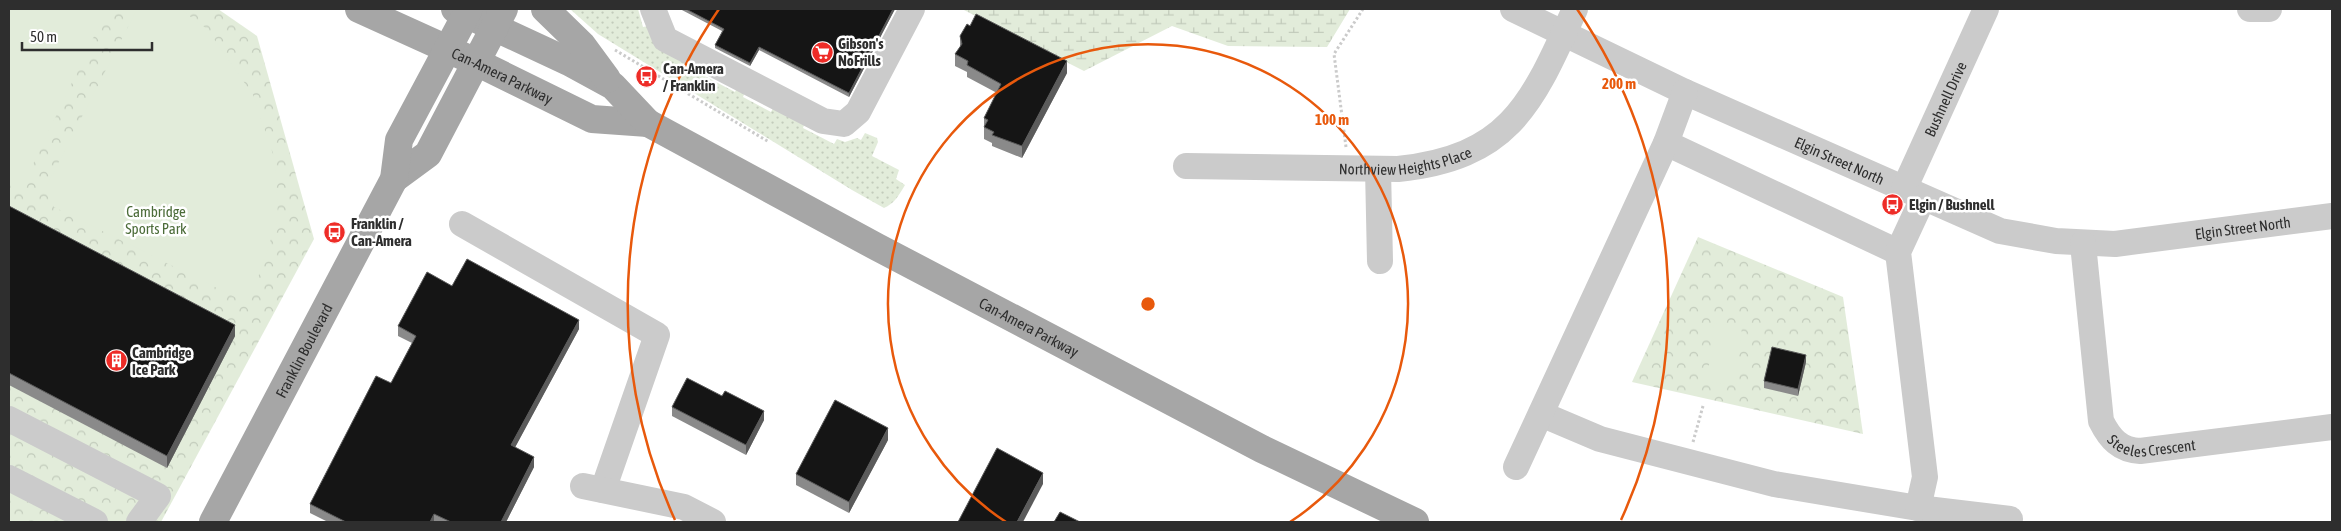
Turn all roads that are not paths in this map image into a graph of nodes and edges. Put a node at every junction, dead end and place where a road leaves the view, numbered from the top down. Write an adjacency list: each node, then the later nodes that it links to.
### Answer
1 (359, 9): 13 (main road, Can-Amera Parkway)
2 (545, 9): 15 (main road)
3 (653, 9): 4 (street)
4 (912, 9)
5 (1513, 9): 12 (street, Elgin Street North)
6 (1575, 9): 12 (street, Northview Heights Place)
7 (1986, 9): 22 (street, Bushnell Drive)
8 (2250, 9): 9 (street)
9 (2269, 9)
10 (463, 10): 11 (main road, Can-Amera Parkway); 13 (main road, Franklin Boulevard)
11 (500, 18): 14 (main road, Franklin Boulevard); 15 (main road, Can-Amera Parkway)
12 (1564, 33): 16 (street, Elgin Street North); 20 (street, Northview Heights Place)
13 (447, 49): 14 (main road, Can-Amera Parkway); 21 (main road, Franklin Boulevard)
14 (476, 62): 17 (main road, Can-Amera Parkway); 21 (main road, Franklin Boulevard)
15 (613, 86): 17 (main road, Can-Amera Parkway)
16 (1685, 92): 18 (street); 22 (street, Elgin Street North)
17 (648, 123): 39 (main road, Can-Amera Parkway)
18 (1666, 143): 26 (street); 28 (street)
19 (1186, 166): 20 (street, Northview Heights Place)
20 (1378, 169): 27 (street)
21 (394, 179): 37 (main road, Franklin Boulevard)
22 (1914, 193): 25 (street, Elgin Street North); 26 (street, Bushnell Drive)
23 (2332, 216): 25 (street, Elgin Street North)
24 (462, 224): 38 (street)
25 (2082, 244): 30 (street, Steeles Crescent)
26 (1898, 252): 33 (street)
27 (1380, 261)
28 (1541, 414): 31 (street); 33 (street)
29 (9, 419): 36 (street)
30 (2332, 427)
31 (1516, 467)
32 (9, 478): 35 (street)
33 (1918, 508): 34 (street)
34 (2010, 519)
35 (95, 522)
36 (140, 522)
37 (213, 522)
38 (713, 522)
39 (1415, 522)

